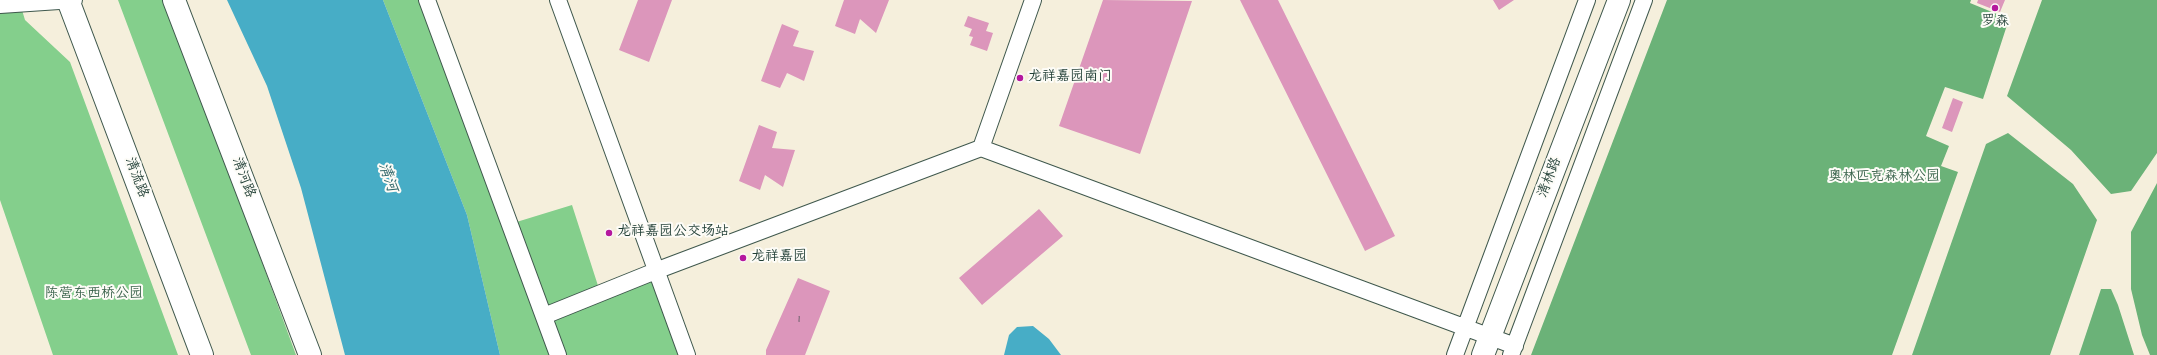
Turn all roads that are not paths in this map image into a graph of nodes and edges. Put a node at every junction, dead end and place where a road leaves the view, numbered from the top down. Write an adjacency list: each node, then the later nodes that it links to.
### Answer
1 (70, 0): 9 (street); 16 (street, 清流路)
2 (174, 0): 17 (street, 清河路)
3 (427, 0): 12 (street)
4 (558, 0): 11 (street)
5 (1033, 0): 10 (street)
6 (1587, 0): 13 (street)
7 (1619, 0): 14 (street, 清林路)
8 (1644, 0): 15 (street)
9 (0, 5)
10 (981, 148): 11 (street); 13 (street)
11 (658, 270): 12 (street); 19 (street)
12 (544, 316): 18 (street)
13 (1465, 327): 14 (street); 20 (street)
14 (1487, 346): 15 (street)
15 (1513, 350)
16 (202, 355)
17 (310, 355)
18 (558, 355)
19 (687, 355)
20 (1455, 355)

